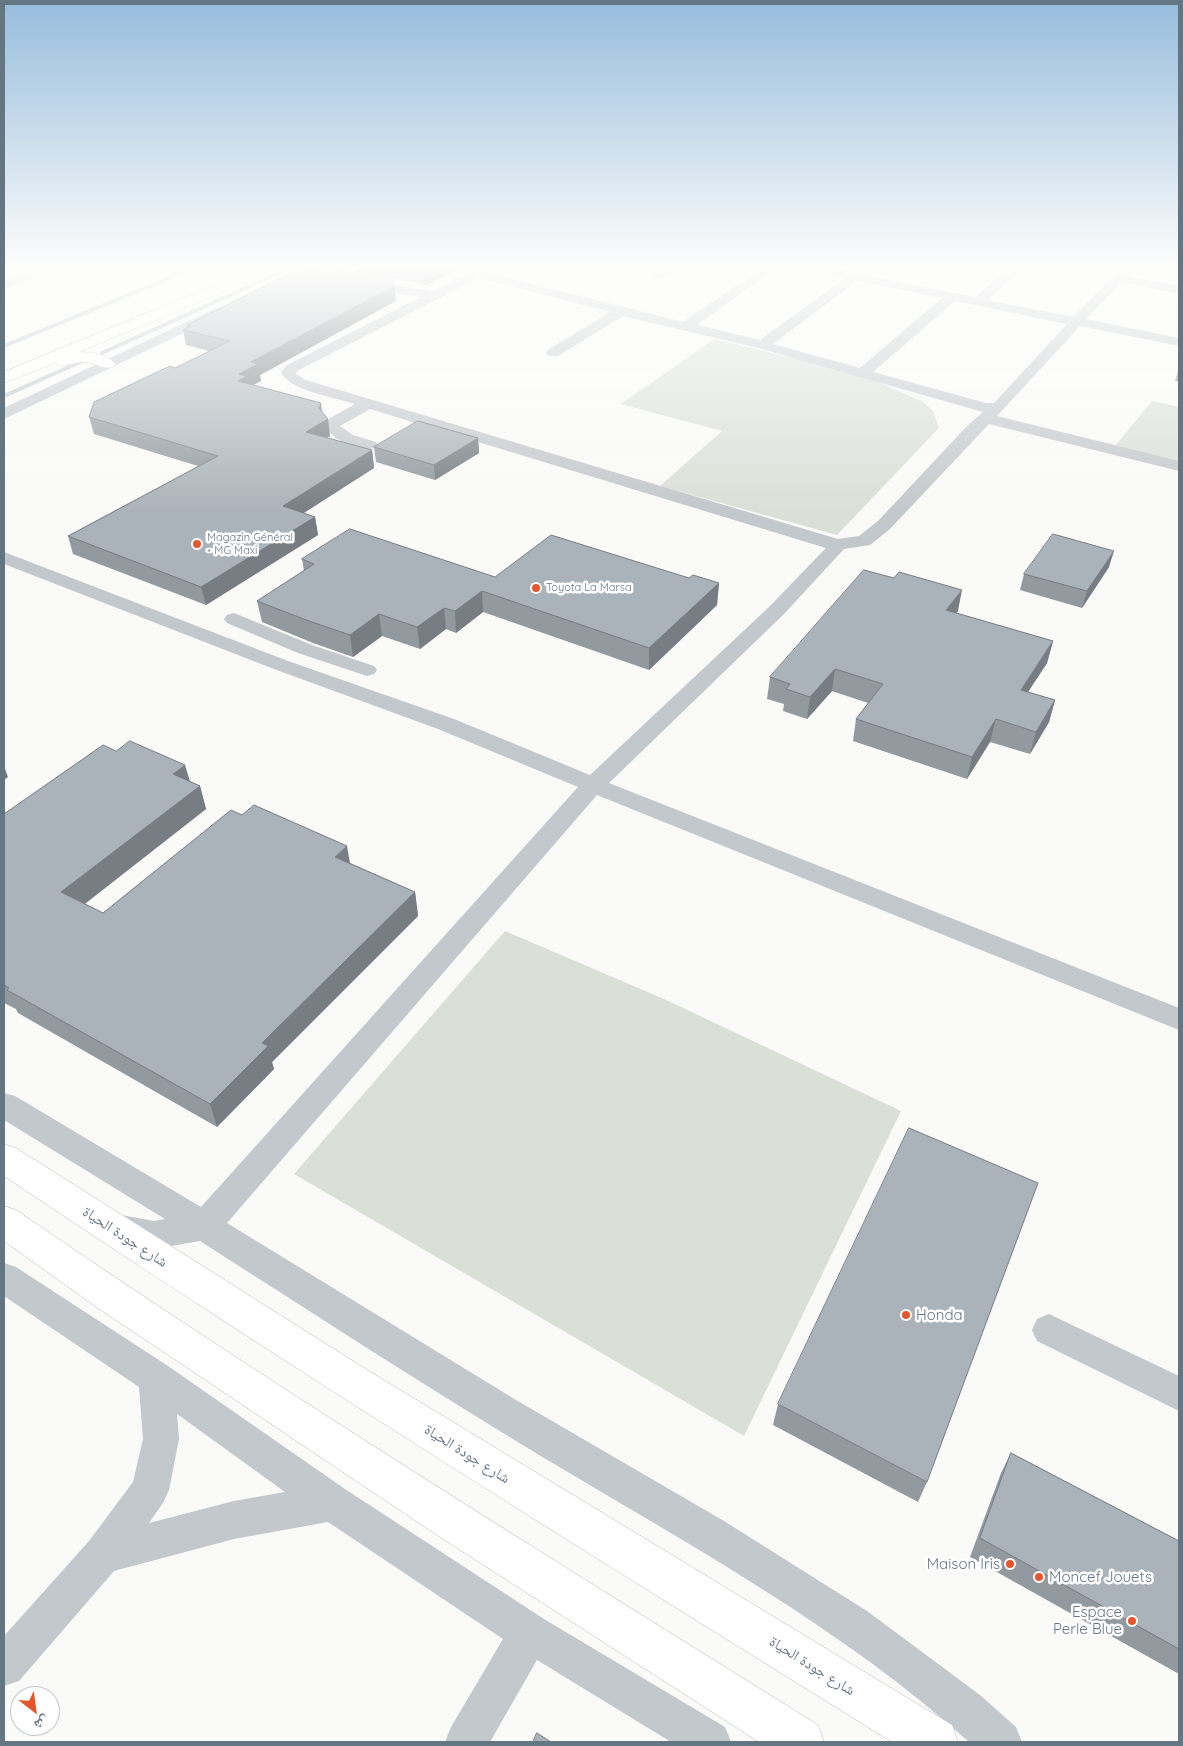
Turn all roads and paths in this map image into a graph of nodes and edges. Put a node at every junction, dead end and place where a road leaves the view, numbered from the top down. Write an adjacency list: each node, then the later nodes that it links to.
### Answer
1 (71, 350): 9 (highway)
2 (135, 350): 7 (street)
3 (327, 350): 10 (street)
4 (782, 350): 8 (street)
5 (889, 350): 8 (street)
6 (1050, 350): 11 (street)
7 (107, 364): 9 (highway); 12 (street)
8 (863, 373): 11 (street)
9 (10, 376)
10 (368, 403): 13 (street); 15 (street)
11 (990, 413): 14 (street); 15 (street)
12 (4, 414)
13 (370, 446)
14 (1179, 466)
15 (835, 545): 19 (street)
16 (4, 558): 19 (street)
17 (234, 619): 18 (street)
18 (367, 670)
19 (593, 785): 20 (street); 25 (street)
20 (1179, 1019)
21 (4, 1105): 25 (street)
22 (4, 1158): 24 (highway, شارع جودة الحياة)
23 (4, 1221): 27 (highway)
24 (107, 1226): 25 (street); 39 (highway, شارع جودة الحياة)
25 (204, 1226): 40 (street)
26 (4, 1243): 27 (highway)
27 (77, 1271): 38 (highway)
28 (4, 1278): 30 (street)
29 (1048, 1330): 31 (street)
30 (156, 1378): 32 (street); 33 (street)
31 (1179, 1394)
32 (332, 1502): 33 (street); 34 (street)
33 (103, 1556): 35 (street)
34 (530, 1633): 36 (street); 37 (street)
35 (4, 1666)
36 (466, 1742)
37 (710, 1742)
38 (801, 1742)
39 (936, 1742)
40 (1001, 1742)

